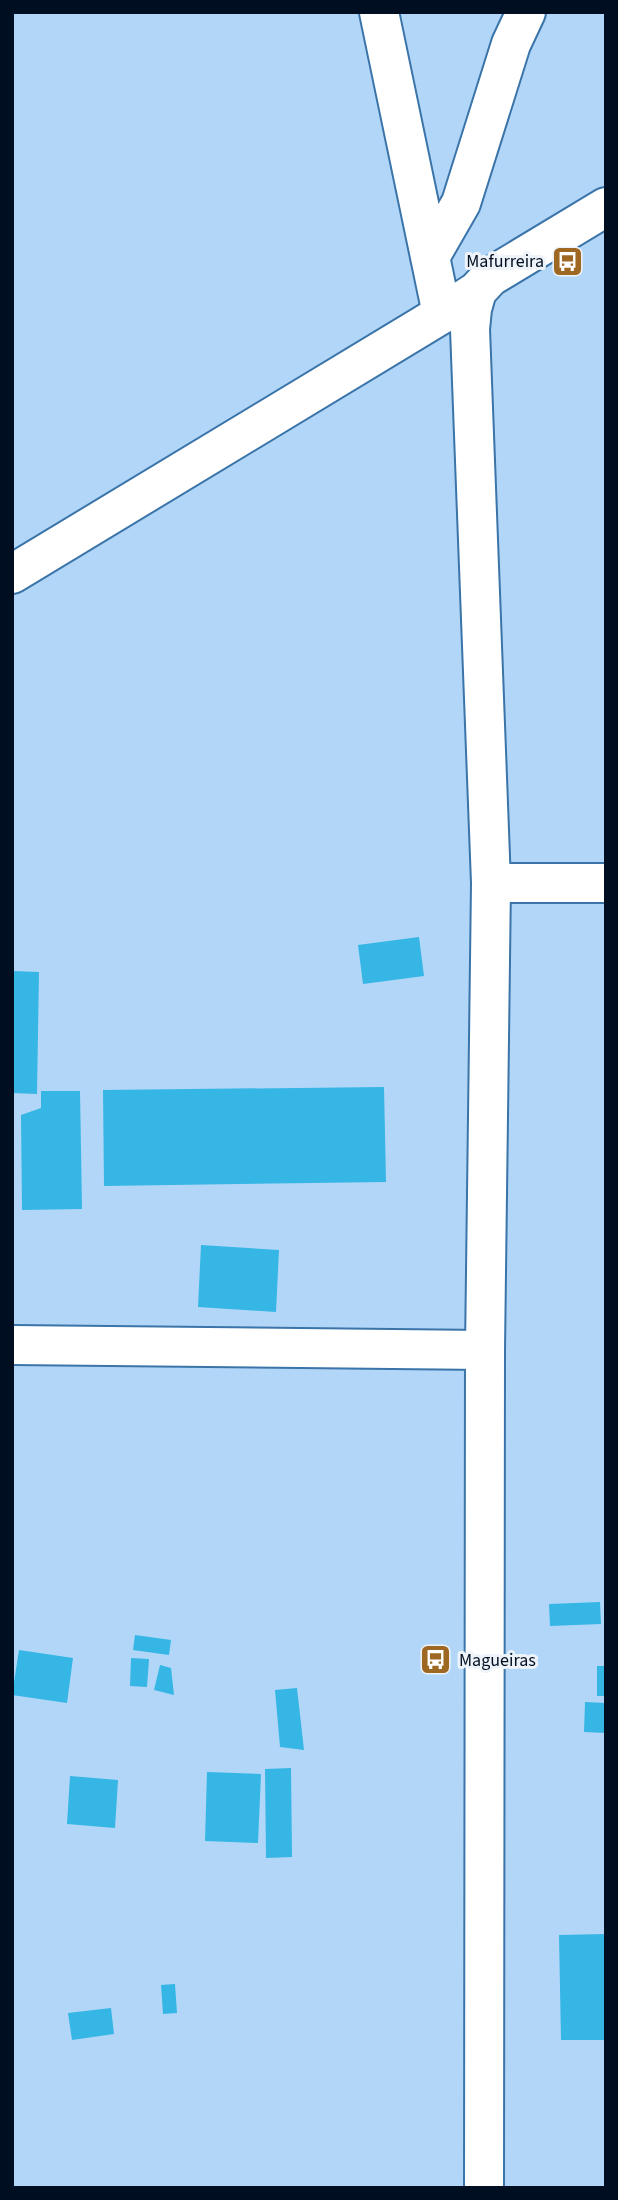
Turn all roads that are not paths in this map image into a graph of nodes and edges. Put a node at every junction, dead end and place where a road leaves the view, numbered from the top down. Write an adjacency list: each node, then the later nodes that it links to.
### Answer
1 (379, 12): 4 (main road)
2 (526, 12): 4 (main road)
3 (606, 208): 5 (main road)
4 (430, 257): 6 (main road)
5 (477, 291): 6 (main road); 8 (main road)
6 (442, 314): 7 (main road)
7 (12, 574)
8 (491, 883): 9 (main road); 11 (main road)
9 (606, 883)
10 (12, 1345): 11 (main road)
11 (485, 1350): 12 (main road)
12 (484, 2188)

